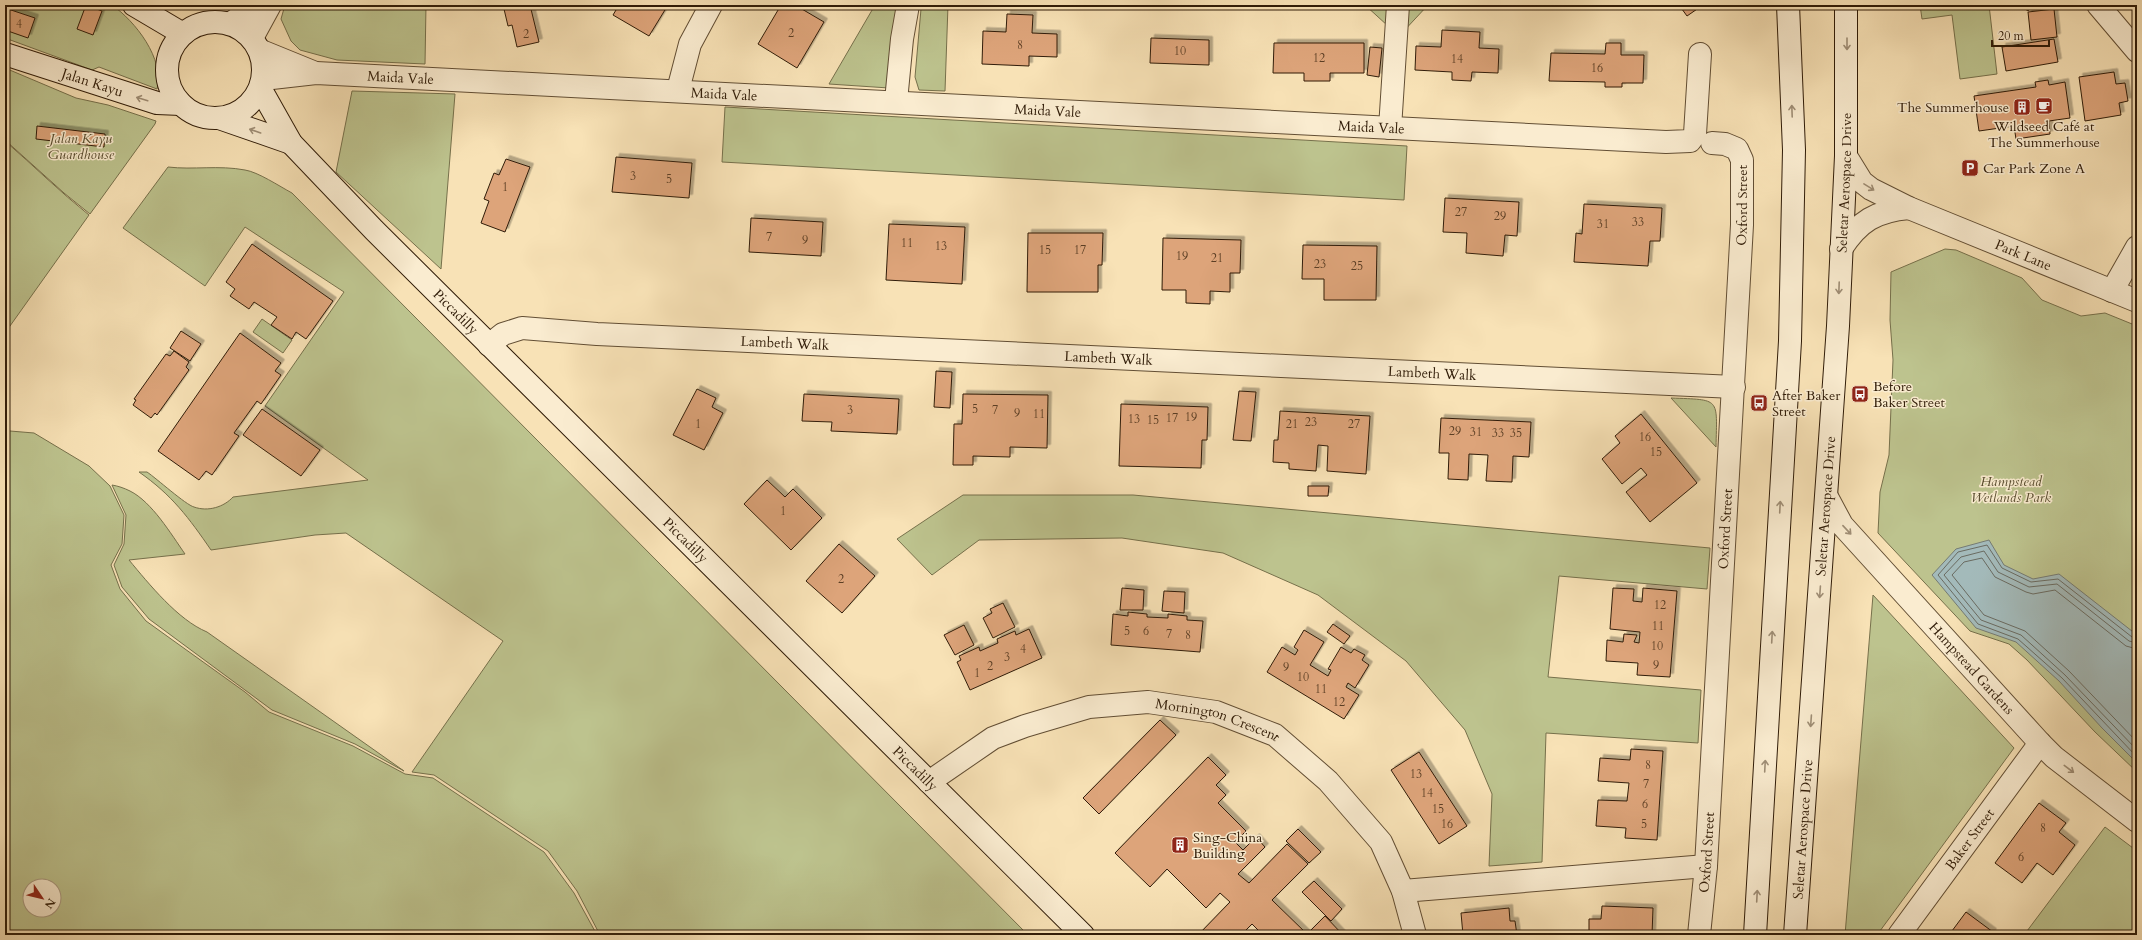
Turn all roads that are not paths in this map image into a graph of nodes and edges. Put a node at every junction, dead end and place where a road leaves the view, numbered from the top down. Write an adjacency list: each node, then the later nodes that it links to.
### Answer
1 (134, 5): 11 (street)
2 (256, 5): 10 (street)
3 (270, 5): 12 (street)
4 (711, 5): 18 (street)
5 (908, 5): 19 (street)
6 (1398, 5): 22 (street)
7 (1788, 5): 42 (street, one-way to 7)
8 (1846, 5): 25 (street, Seletar Aerospace Drive, one-way to 25)
9 (2098, 5): 13 (street)
10 (230, 24): 11 (street); 12 (street)
11 (182, 34): 20 (street)
12 (256, 44): 16 (street, Maida Vale); 17 (street)
13 (2137, 51)
14 (5, 54): 20 (street, Jalan Kayu, one-way to 14)
15 (1700, 54): 22 (street, Maida Vale)
16 (316, 73): 17 (street, Maida Vale); 18 (street, Maida Vale)
17 (261, 84): 21 (street); 23 (street, Piccadilly)
18 (678, 90): 19 (street, Maida Vale)
19 (896, 101): 22 (street, Maida Vale)
20 (180, 104): 21 (street)
21 (219, 118): 23 (street, Piccadilly, one-way to 21)
22 (1390, 128)
23 (291, 143): 31 (street, Piccadilly)
24 (1712, 143): 32 (street, Oxford Street)
25 (1846, 156): 26 (street, Park Lane, one-way to 26); 28 (street, Seletar Aerospace Drive)
26 (1909, 208): 28 (street); 29 (street, Park Lane)
27 (2137, 247): 29 (street)
28 (1841, 249): 33 (street, Seletar Aerospace Drive, one-way to 33)
29 (2112, 291): 30 (street, Park Lane)
30 (2137, 301)
31 (489, 345): 32 (street, Lambeth Walk); 35 (street, Piccadilly)
32 (1734, 387): 37 (street, Oxford Street)
33 (1827, 497): 34 (street, Hampstead Gardens, one-way to 34); 43 (street, Seletar Aerospace Drive, one-way to 43)
34 (2040, 743): 36 (street, Hampstead Gardens, one-way to 36); 44 (street, Baker Street)
35 (929, 782): 38 (street, Mornington Crescent); 39 (street, Piccadilly)
36 (2137, 821)
37 (1706, 866): 38 (street); 41 (street, Oxford Street)
38 (1404, 891): 40 (street, Mornington Crescent)
39 (1083, 935)
40 (1415, 935)
41 (1700, 935)
42 (1755, 935)
43 (1795, 935)
44 (1899, 935)

